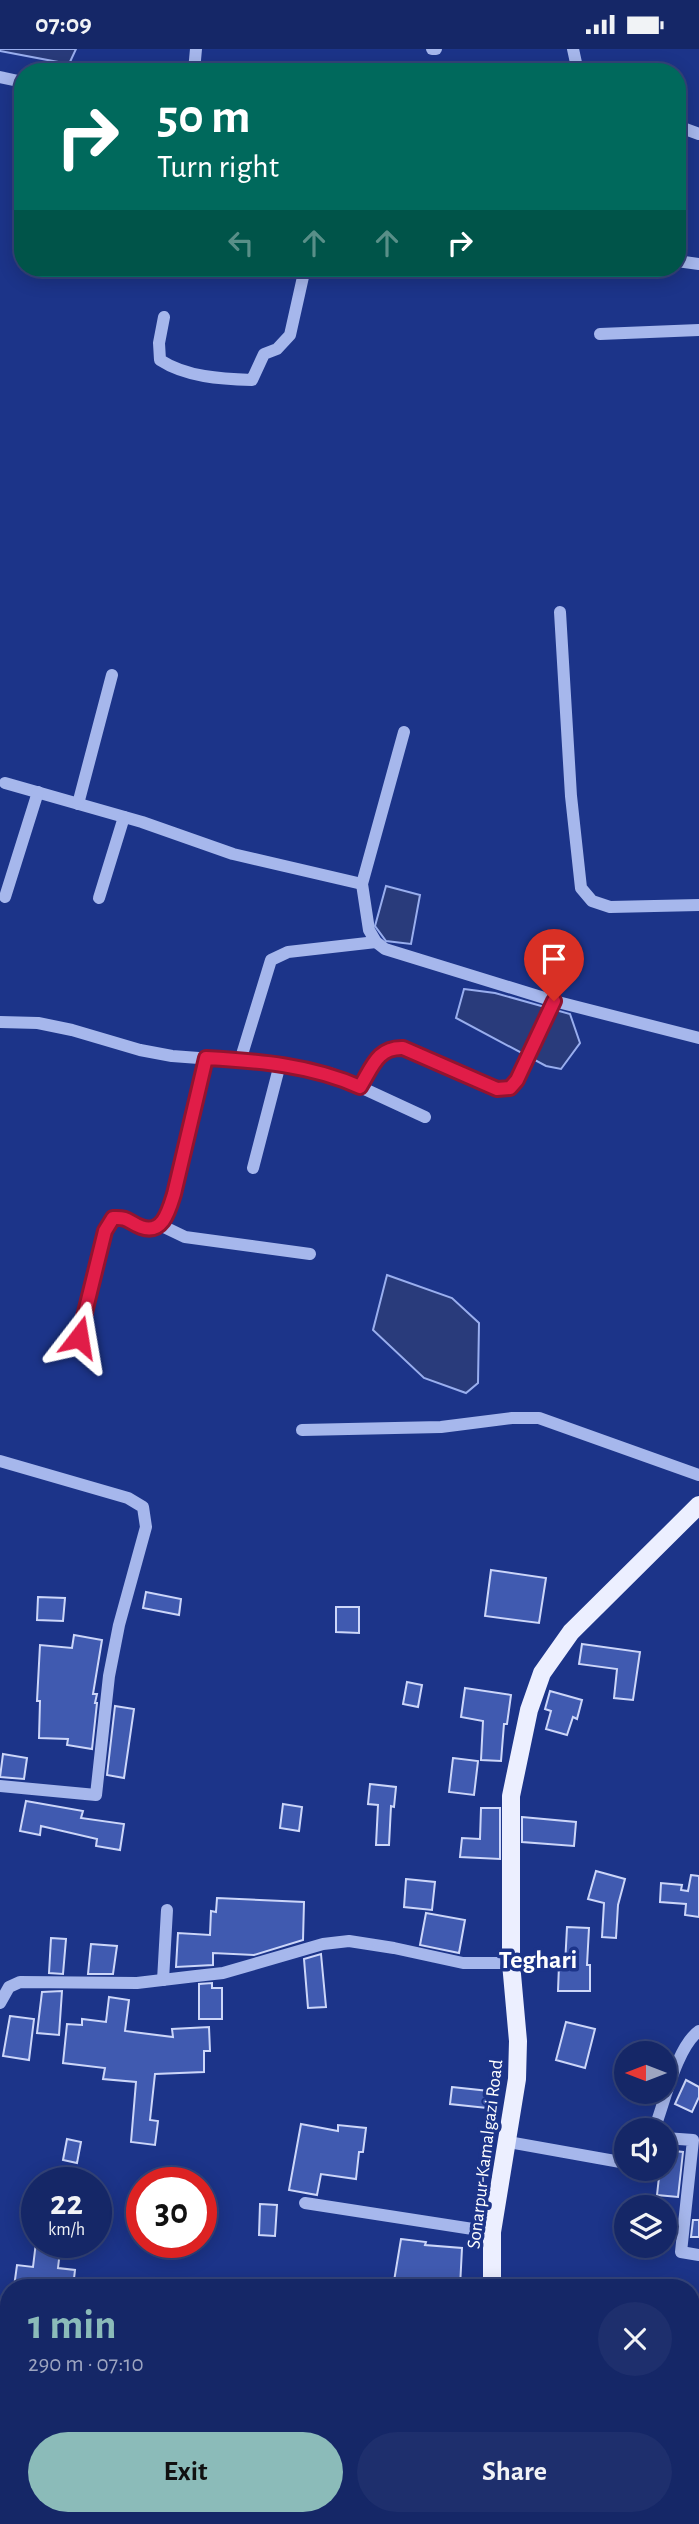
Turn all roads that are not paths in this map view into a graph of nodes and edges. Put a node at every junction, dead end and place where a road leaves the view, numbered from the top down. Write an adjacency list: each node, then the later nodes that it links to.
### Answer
1 (303, 277): 2 (street)
2 (164, 317)
3 (699, 330): 4 (street)
4 (600, 334)
5 (560, 612): 15 (street)
6 (112, 675): 10 (street)
7 (404, 732): 12 (street)
8 (5, 783): 9 (street)
9 (38, 792): 10 (street); 13 (street)
10 (78, 804): 11 (street)
11 (124, 817): 12 (street); 14 (street)
12 (362, 884): 16 (street)
13 (5, 897)
14 (99, 898)
15 (699, 905)
16 (376, 942): 17 (street); 21 (street)
17 (554, 1001): 19 (street); 23 (street)
18 (0, 1023): 20 (street)
19 (699, 1038)
20 (206, 1058): 21 (street); 26 (street)
21 (240, 1061): 22 (street)
22 (280, 1064): 23 (street); 25 (street)
23 (360, 1087): 24 (street)
24 (425, 1117)
25 (253, 1168)
26 (160, 1225): 27 (street); 28 (street)
27 (310, 1254)
28 (79, 1337)
29 (302, 1430): 31 (street)
30 (0, 1461): 33 (street)
31 (699, 1475)
32 (699, 1505): 35 (main road, Sonarpur-Kamalgazi Road)
33 (0, 1786)
34 (167, 1910): 36 (street)
35 (511, 1963): 36 (street); 41 (main road, Sonarpur-Kamalgazi Road)
36 (163, 1980): 37 (street)
37 (0, 2003)
38 (699, 2031): 39 (street)
39 (658, 2118)
40 (677, 2139): 45 (street)
41 (508, 2142): 42 (street); 44 (main road, Sonarpur-Kamalgazi Road)
42 (614, 2161)
43 (305, 2203): 44 (street)
44 (492, 2232): 46 (main road, Sonarpur-Kamalgazi Road)
45 (699, 2255)
46 (492, 2279)

